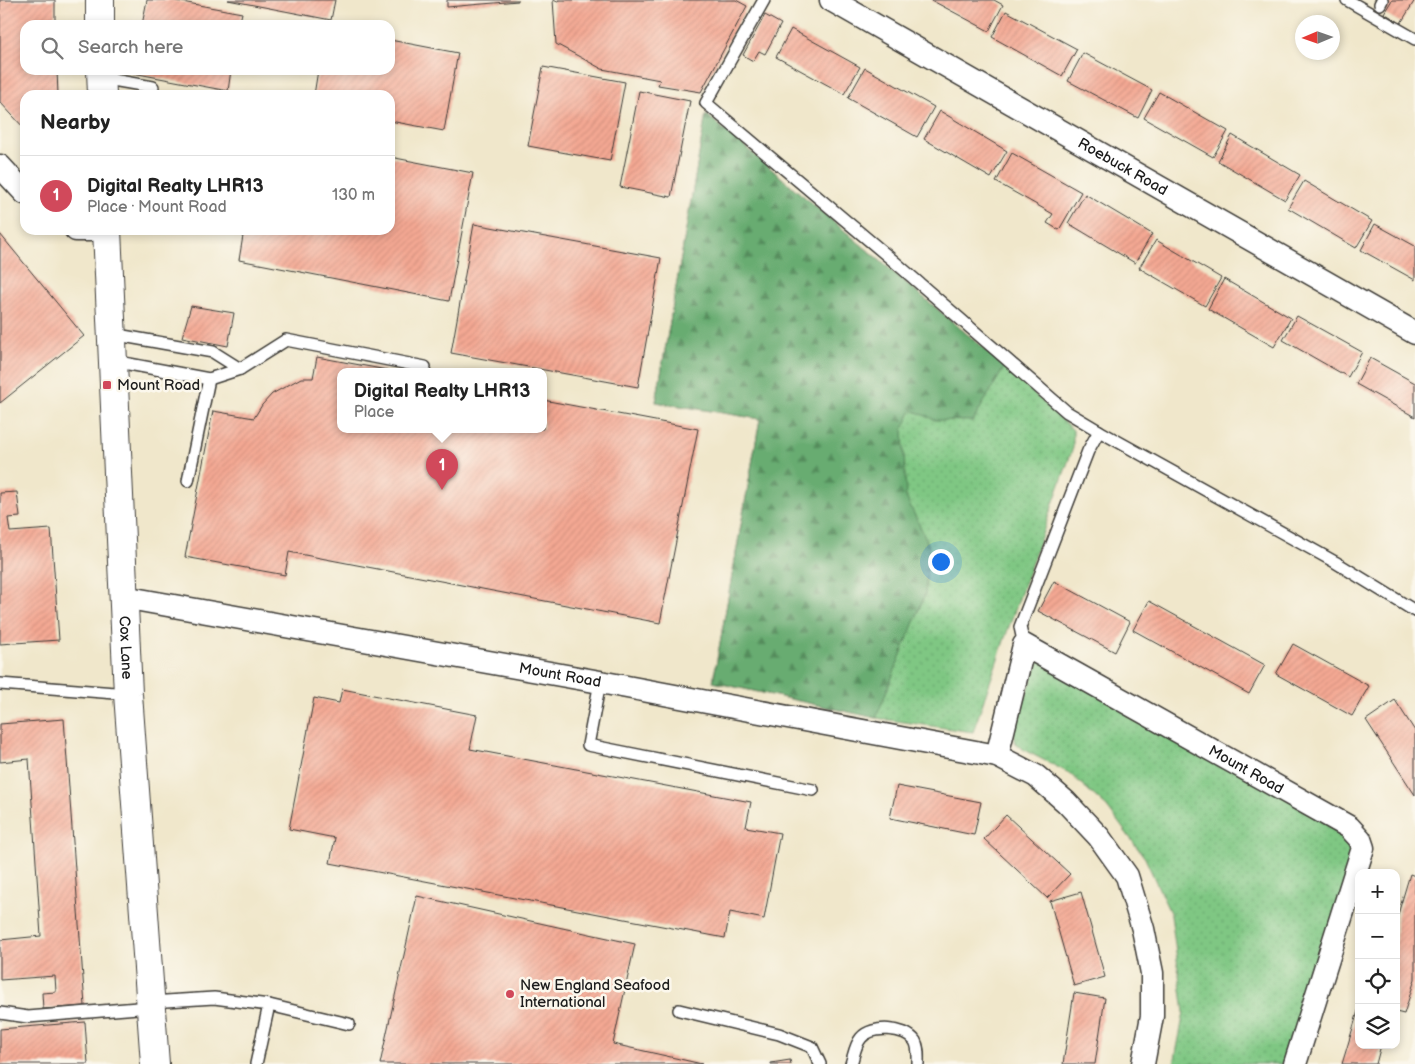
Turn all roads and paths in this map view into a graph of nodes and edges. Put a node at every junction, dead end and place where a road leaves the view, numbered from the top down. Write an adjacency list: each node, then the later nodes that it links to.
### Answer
1 (100, 0): 5 (street)
2 (764, 0): 18 (lane)
3 (831, 0): 12 (street, Roebuck Road)
4 (1347, 0): 6 (lane)
5 (100, 20)
6 (1415, 39)
7 (101, 81): 8 (lane)
8 (153, 87)
9 (0, 166): 10 (street)
10 (20, 187)
11 (108, 235): 13 (street, Cox Lane)
12 (1415, 333)
13 (112, 334): 14 (street, Cox Lane); 16 (lane)
14 (113, 361): 17 (lane); 20 (street, Cox Lane)
15 (425, 367): 16 (lane)
16 (240, 369): 17 (lane)
17 (209, 379): 19 (lane)
18 (1099, 431): 21 (lane); 22 (lane)
19 (188, 480)
20 (123, 597): 23 (street, Mount Road); 25 (street, Cox Lane)
21 (1415, 611)
22 (1024, 645): 26 (street); 39 (street, Mount Road)
23 (600, 682): 26 (street, Mount Road); 27 (lane)
24 (0, 684): 25 (lane)
25 (128, 694): 28 (street, Cox Lane)
26 (997, 756): 38 (street, Mount Road)
27 (813, 790)
28 (150, 1004): 29 (lane); 31 (lane); 33 (street, Cox Lane)
29 (269, 1005): 32 (lane); 34 (lane)
30 (679, 1010): 35 (lane)
31 (0, 1013)
32 (349, 1024)
33 (155, 1064)
34 (256, 1064)
35 (820, 1064)
36 (852, 1064): 37 (lane)
37 (918, 1064)
38 (1143, 1064)
39 (1296, 1064)

